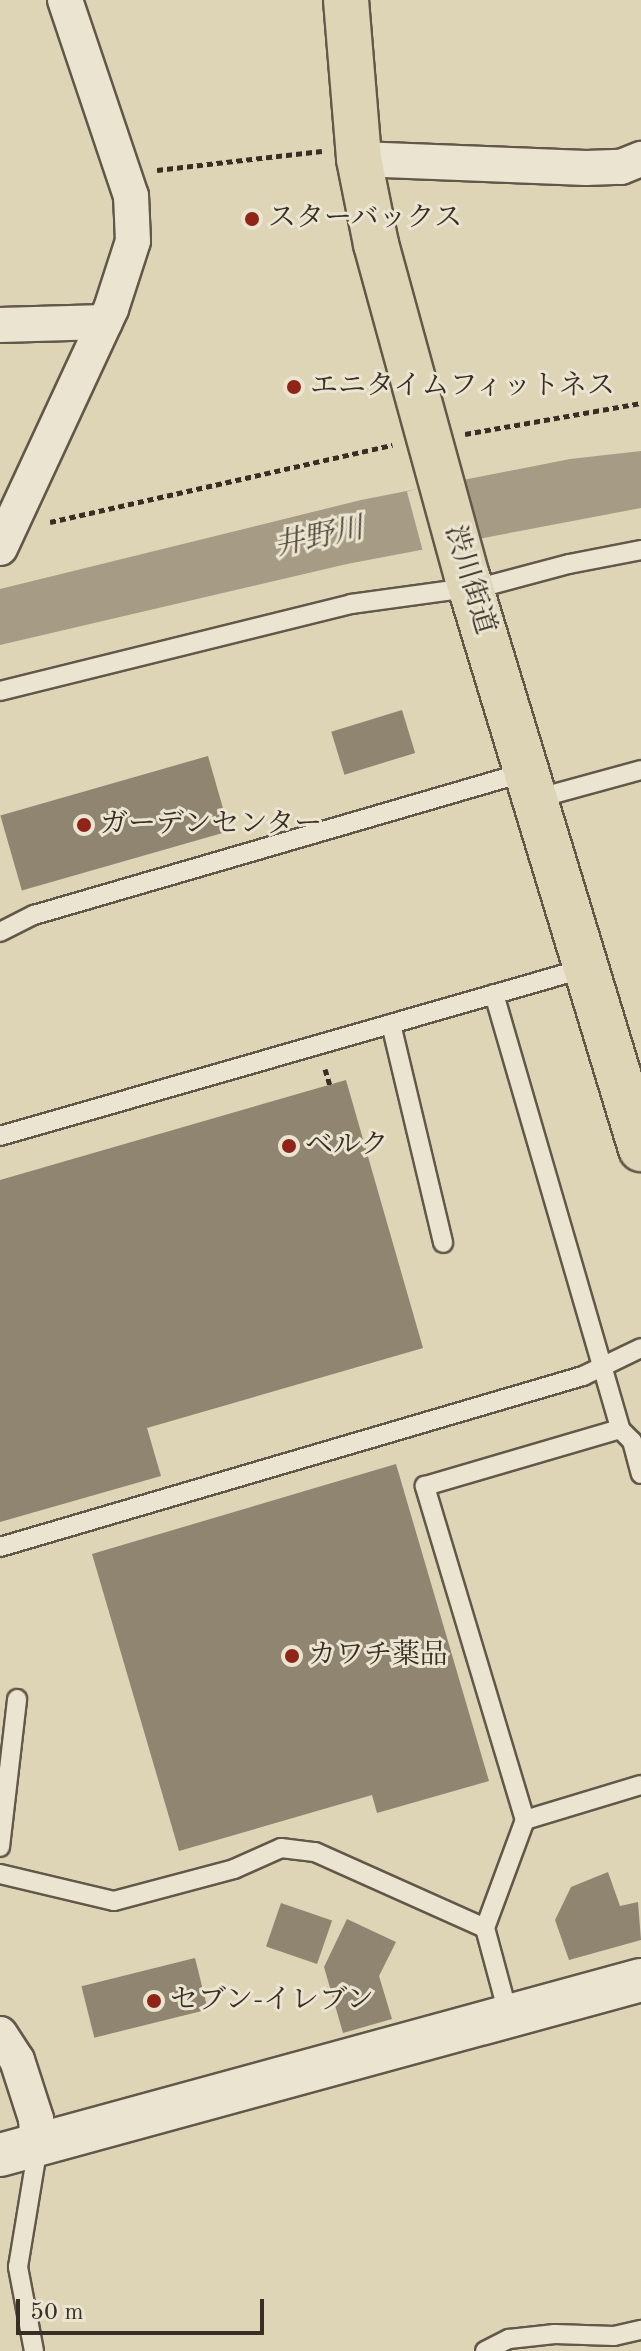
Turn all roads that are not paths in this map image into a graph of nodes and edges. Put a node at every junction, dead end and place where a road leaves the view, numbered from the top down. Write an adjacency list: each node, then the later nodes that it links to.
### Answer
1 (65, 0): 5 (street)
2 (346, 0): 3 (main road, 渋川街道)
3 (347, 155): 4 (street); 9 (main road, 渋川街道)
4 (641, 159)
5 (105, 322): 6 (street); 7 (street)
6 (0, 325)
7 (0, 548)
8 (641, 550): 9 (lane)
9 (469, 582): 10 (lane); 12 (main road, 渋川街道)
10 (0, 691)
11 (641, 770): 12 (lane)
12 (530, 785): 13 (lane); 14 (main road, 渋川街道)
13 (0, 932)
14 (586, 967): 15 (lane); 18 (main road, 渋川街道)
15 (494, 994): 16 (lane); 21 (lane)
16 (391, 1024): 17 (lane); 19 (lane)
17 (0, 1136)
18 (641, 1149)
19 (443, 1243)
20 (641, 1348): 21 (lane)
21 (603, 1365): 22 (lane); 24 (lane)
22 (620, 1429): 23 (lane); 27 (lane)
23 (641, 1474)
24 (0, 1547)
25 (17, 1699): 28 (lane)
26 (641, 1785): 27 (lane)
27 (525, 1820): 30 (lane)
28 (0, 1847)
29 (0, 1874): 30 (lane)
30 (485, 1928): 32 (lane)
31 (641, 1980): 32 (street)
32 (509, 2017): 34 (street)
33 (0, 2034): 34 (street)
34 (19, 2150): 36 (lane)
35 (641, 2330): 37 (lane)
36 (34, 2351)
37 (485, 2351)

